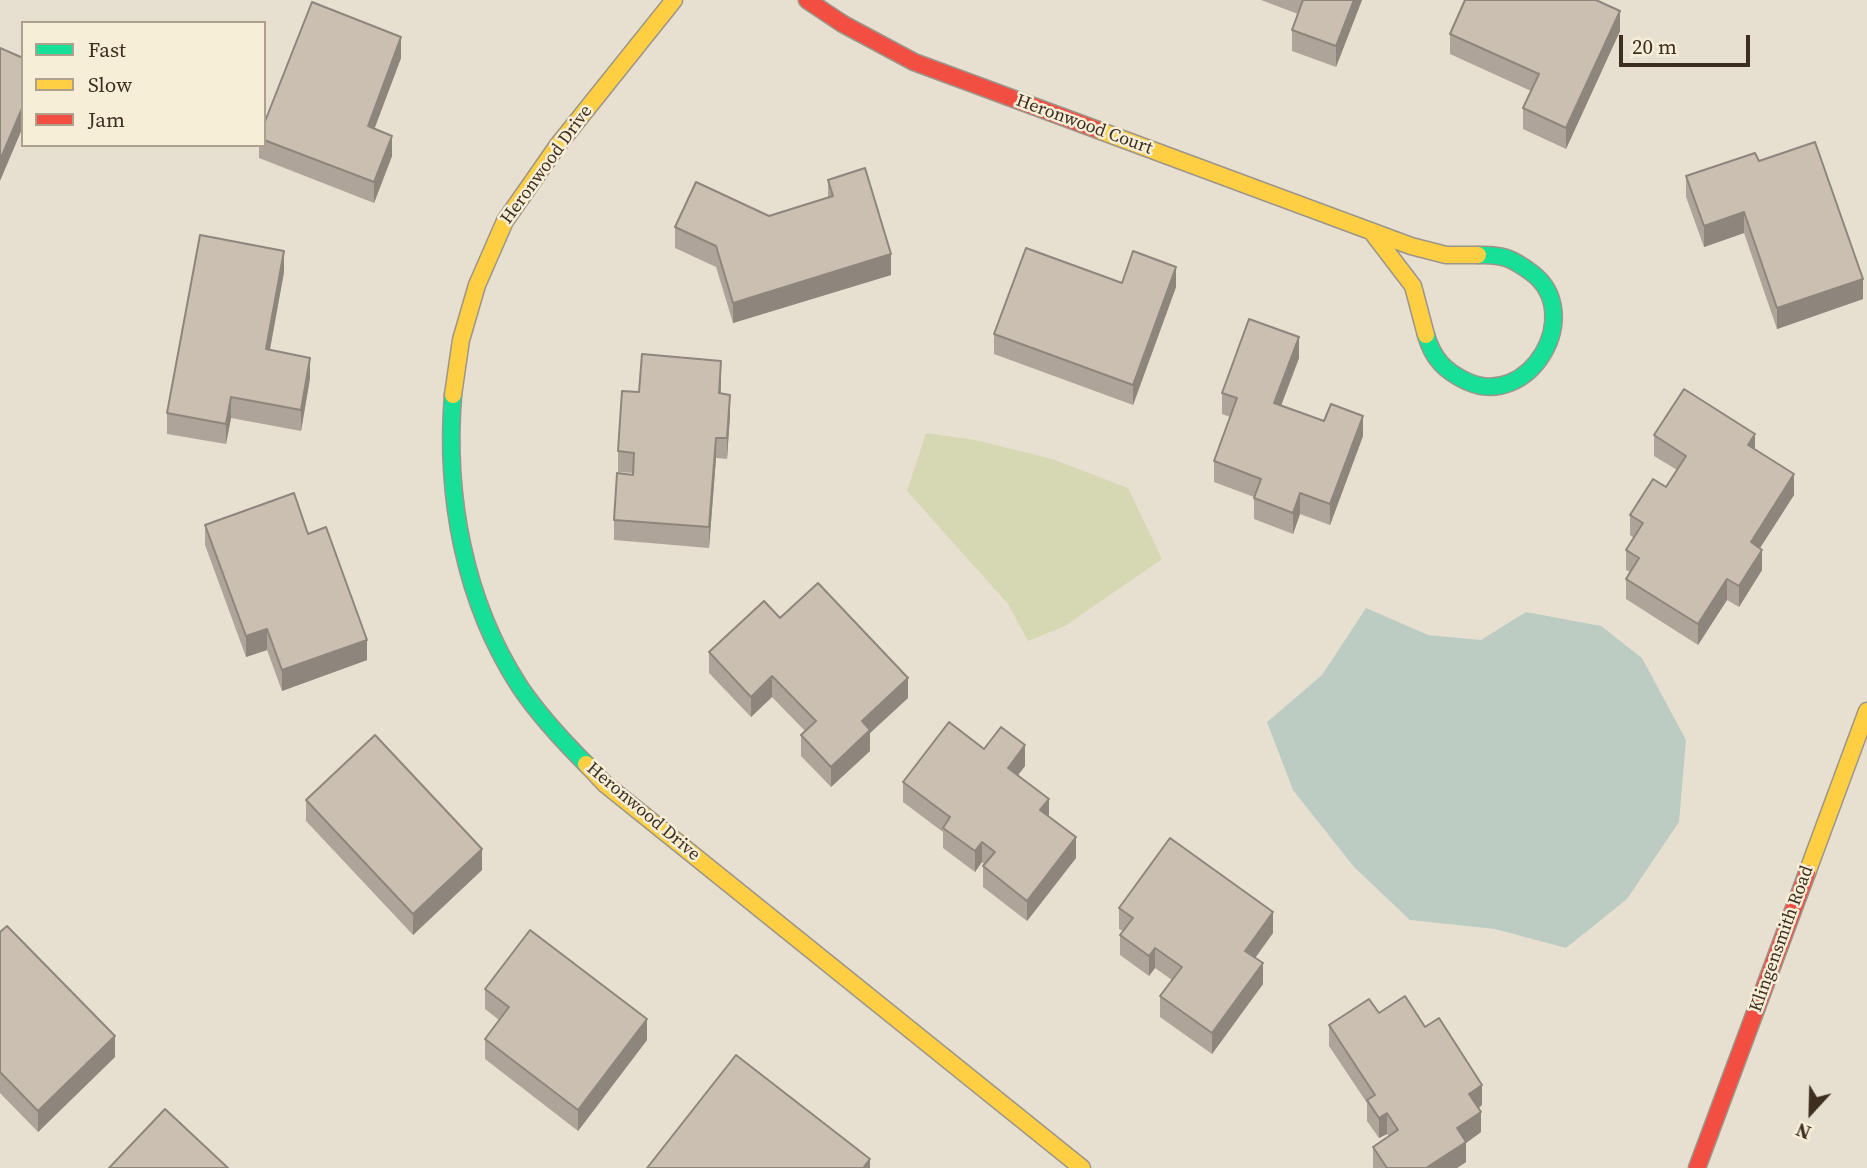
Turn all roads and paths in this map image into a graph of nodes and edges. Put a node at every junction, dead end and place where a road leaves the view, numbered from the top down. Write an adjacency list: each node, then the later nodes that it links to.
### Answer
1 (674, 0): 5 (street, Heronwood Drive)
2 (807, 0): 3 (street, Heronwood Court)
3 (1371, 231): 3 (street, Heronwood Court)
4 (1867, 711): 6 (street, Klingensmith Road)
5 (1082, 1168)
6 (1697, 1168)

